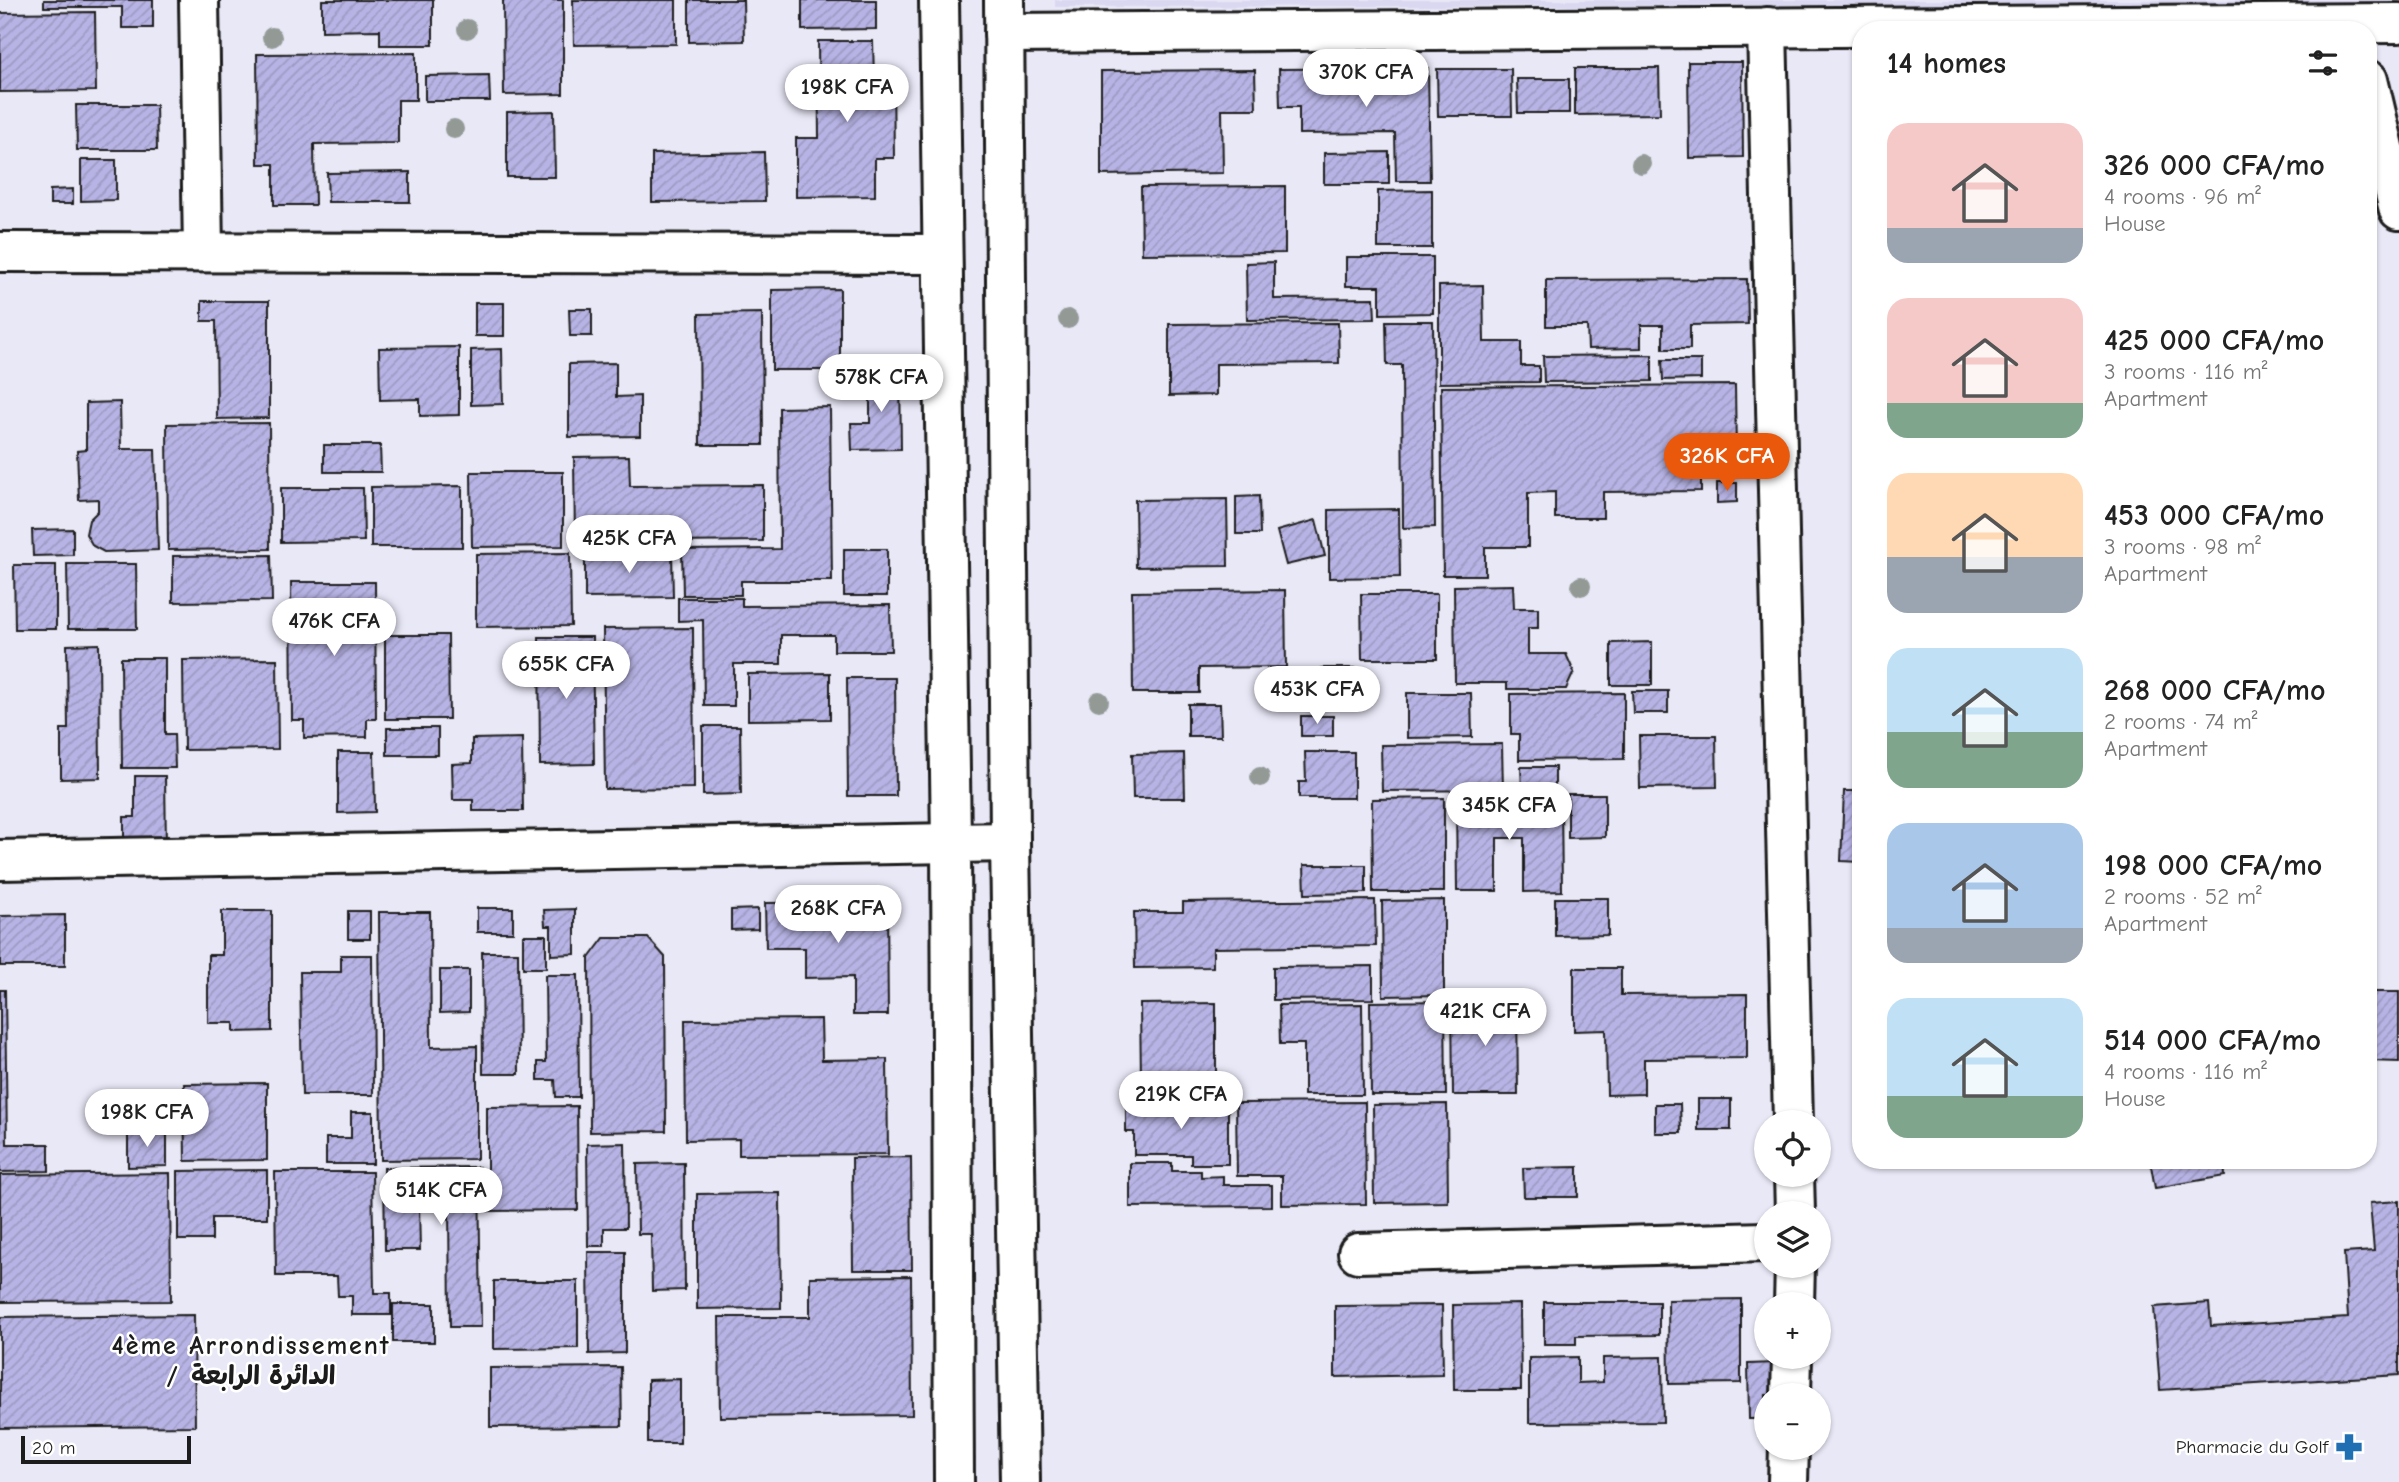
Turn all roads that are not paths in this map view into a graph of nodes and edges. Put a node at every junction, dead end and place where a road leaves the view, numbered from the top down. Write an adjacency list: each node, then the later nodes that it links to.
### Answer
1 (200, 0): 10 (street)
2 (939, 0): 12 (street)
3 (1004, 16): 6 (street); 14 (street)
4 (2399, 23): 5 (street)
5 (2377, 25)
6 (1767, 27): 7 (street); 16 (street)
7 (1852, 27)
8 (2377, 118): 9 (street)
9 (2399, 210)
10 (203, 251): 11 (street); 12 (street)
11 (0, 252)
12 (943, 254): 13 (street)
13 (951, 842): 14 (street); 15 (street); 20 (street)
14 (1010, 842): 21 (street)
15 (0, 860)
16 (1793, 1110)
17 (1754, 1242): 18 (street)
18 (1357, 1253)
19 (1789, 1460): 22 (street)
20 (954, 1482)
21 (1020, 1482)
22 (1788, 1482)

